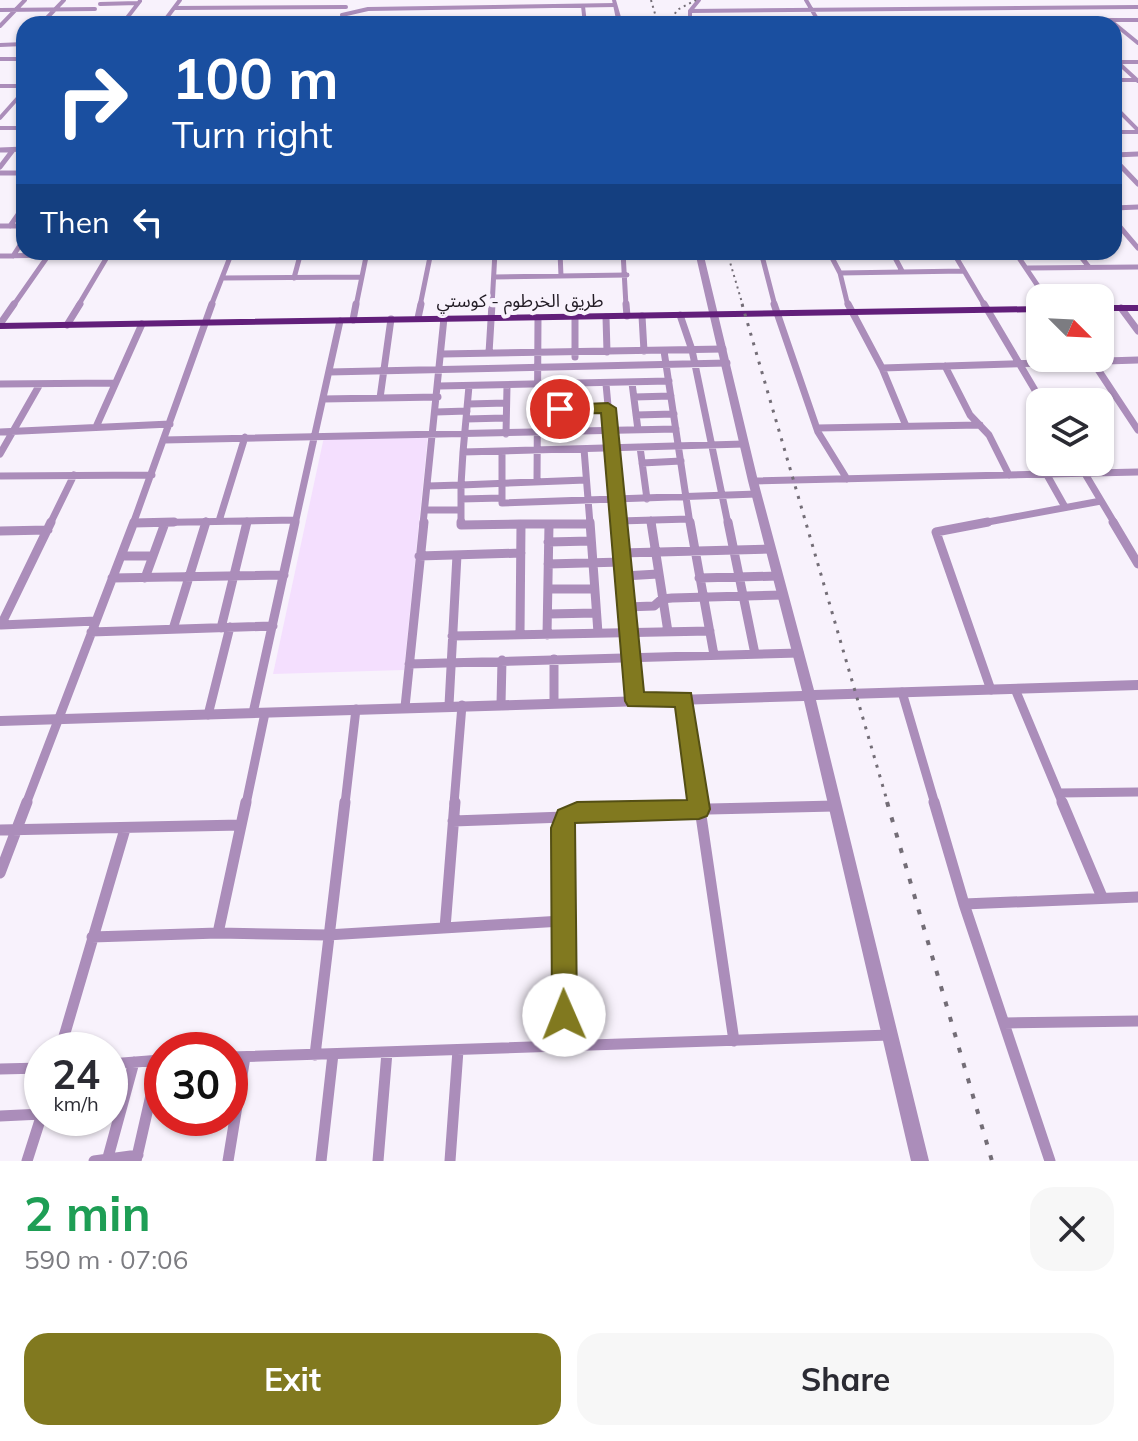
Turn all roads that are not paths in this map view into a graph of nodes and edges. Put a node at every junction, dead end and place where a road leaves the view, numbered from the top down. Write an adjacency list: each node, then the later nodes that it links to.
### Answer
1 (25, 0): 30 (street)
2 (64, 0): 31 (street)
3 (180, 0): 24 (street)
4 (218, 0): 18 (street)
5 (428, 0): 25 (street)
6 (529, 0): 20 (street)
7 (546, 0): 16 (street)
8 (699, 0): 34 (street)
9 (806, 0): 32 (street)
10 (1079, 0): 22 (street)
11 (1129, 0): 23 (street)
12 (351, 1): 19 (street)
13 (101, 2): 14 (street); 27 (street)
14 (139, 2)
15 (614, 2): 17 (street)
16 (546, 6): 17 (street); 20 (street)
17 (583, 6): 41 (street)
18 (213, 7): 19 (street); 24 (street); 39 (street)
19 (346, 7): 35 (street)
20 (529, 7): 25 (street)
21 (1058, 7): 22 (street); 26 (street); 47 (street)
22 (1088, 7): 23 (street)
23 (1138, 7)
24 (174, 8): 38 (street)
25 (427, 8): 35 (street); 40 (street)
26 (1001, 8): 28 (street); 46 (street)
27 (95, 9): 31 (street); 37 (street)
28 (935, 9): 33 (street); 45 (street)
29 (0, 10): 30 (street)
30 (14, 10): 31 (street); 48 (street)
31 (55, 10): 36 (street)
32 (812, 10): 33 (street); 34 (street); 43 (street)
33 (846, 10): 44 (street)
34 (690, 11): 42 (street)
35 (342, 15)
36 (49, 16)
37 (89, 16)
38 (168, 16)
39 (208, 16)
40 (426, 16)
41 (584, 16)
42 (690, 16)
43 (815, 16)
44 (852, 16)
45 (941, 16)
46 (1009, 16)
47 (1068, 16)
48 (0, 25)
49 (1122, 30): 50 (street)
50 (1138, 43)
51 (16, 52): 53 (street)
52 (0, 59): 53 (street)
53 (9, 59): 54 (street)
54 (16, 59)
55 (16, 99): 56 (street)
56 (13, 103): 58 (street)
57 (1122, 115): 59 (street)
58 (0, 118)
59 (1138, 131)
60 (0, 150): 61 (street)
61 (13, 150): 62 (street); 64 (street)
62 (16, 150)
63 (1122, 166): 65 (street)
64 (0, 167)
65 (1137, 182)
66 (16, 217): 68 (street)
67 (0, 226): 68 (street)
68 (10, 226): 69 (street)
69 (16, 226)
70 (1122, 229): 71 (street)
71 (1137, 246)
72 (16, 251): 74 (street)
73 (0, 256): 74 (street)
74 (13, 256): 75 (street)
75 (16, 256)
76 (46, 260): 127 (street)
77 (105, 260): 128 (street)
78 (229, 260): 102 (street)
79 (299, 260): 103 (street)
80 (365, 260): 100 (street)
81 (429, 260): 118 (street)
82 (495, 260): 101 (street)
83 (560, 260): 99 (street)
84 (624, 260): 98 (street)
85 (701, 260): 113 (street)
86 (763, 260): 110 (street)
87 (833, 260): 97 (street)
88 (896, 260): 95 (street)
89 (958, 260): 96 (street)
90 (1021, 260): 94 (street)
91 (1083, 260): 92 (street)
92 (1089, 267): 93 (street); 94 (street)
93 (1138, 267)
94 (1027, 268): 104 (street)
95 (902, 271): 96 (street); 97 (street)
96 (964, 271): 109 (street)
97 (840, 273): 111 (street)
98 (627, 275): 99 (street); 114 (street)
99 (561, 276): 101 (street)
100 (362, 277): 103 (street); 123 (street)
101 (494, 277): 122 (street)
102 (222, 278): 103 (street); 125 (street)
103 (294, 278)
104 (1037, 284)
105 (1114, 308): 106 (highway)
106 (1121, 308): 107 (highway); 129 (street)
107 (1138, 308)
108 (1026, 309): 109 (highway, طريق الخرطوم - كوستي)
109 (987, 310): 111 (highway, طريق الخرطوم - كوستي); 143 (street)
110 (776, 312): 111 (highway, طريق الخرطوم - كوستي); 113 (highway, طريق الخرطوم - كوستي); 185 (street)
111 (850, 312): 149 (street)
112 (680, 315): 113 (highway, طريق الخرطوم - كوستي); 115 (highway, طريق الخرطوم - كوستي); 131 (street)
113 (714, 315): 130 (street)
114 (627, 316): 115 (highway, طريق الخرطوم - كوستي); 117 (highway, طريق الخرطوم - كوستي)
115 (642, 316): 132 (street)
116 (575, 317): 117 (highway, طريق الخرطوم - كوستي); 120 (highway, طريق الخرطوم - كوستي); 134 (street)
117 (606, 317): 135 (street)
118 (418, 318): 119 (highway, طريق الخرطوم - كوستي); 121 (highway, طريق الخرطوم - كوستي)
119 (444, 318): 122 (highway, طريق الخرطوم - كوستي); 138 (street)
120 (538, 318): 122 (highway, طريق الخرطوم - كوستي); 137 (street)
121 (391, 319): 123 (highway, طريق الخرطوم - كوستي); 151 (street)
122 (489, 319): 136 (street)
123 (353, 320): 124 (highway, طريق الخرطوم - كوستي)
124 (340, 321): 125 (highway, طريق الخرطوم - كوستي); 152 (street)
125 (204, 323): 126 (highway, طريق الخرطوم - كوستي); 180 (street)
126 (142, 324): 128 (highway, طريق الخرطوم - كوستي); 155 (street)
127 (0, 325): 128 (highway, طريق الخرطوم - كوستي)
128 (67, 325)
129 (1138, 331)
130 (723, 349): 131 (street); 141 (street)
131 (692, 350): 133 (street); 142 (street)
132 (644, 351): 133 (street); 135 (street)
133 (664, 351): 145 (street)
134 (575, 352): 135 (street); 137 (street); 146 (street)
135 (607, 352)
136 (489, 353): 137 (street); 138 (street)
137 (538, 353): 148 (street)
138 (442, 354): 150 (street)
139 (1138, 360): 140 (street)
140 (1114, 361)
141 (727, 363): 142 (street); 199 (street)
142 (695, 364): 145 (street); 201 (street)
143 (1019, 364): 144 (street); 147 (street); 165 (street)
144 (1026, 364)
145 (666, 365): 146 (street); 154 (street)
146 (576, 366): 148 (street)
147 (945, 366): 149 (street); 181 (street)
148 (538, 367): 150 (street); 161 (street)
149 (882, 368): 183 (street)
150 (441, 369): 151 (street); 162 (street)
151 (384, 371): 152 (street); 169 (street)
152 (329, 372): 170 (street)
153 (1100, 372): 182 (street)
154 (669, 381): 156 (street); 166 (street)
155 (115, 383): 158 (street); 184 (street)
156 (632, 383): 160 (street); 168 (street)
157 (0, 384): 158 (street)
158 (40, 384): 188 (street)
159 (559, 384): 160 (street); 161 (street); 173 (street)
160 (606, 384): 172 (street)
161 (538, 385): 164 (street); 174 (street)
162 (439, 386): 163 (street); 167 (street)
163 (469, 386): 164 (street); 175 (street)
164 (507, 386): 171 (street)
165 (1034, 388)
166 (671, 396): 168 (street); 177 (street)
167 (438, 397): 169 (street); 176 (street)
168 (634, 397): 178 (street)
169 (380, 398): 170 (street)
170 (323, 399): 196 (street)
171 (506, 403): 175 (street); 179 (street)
172 (608, 408): 173 (street); 189 (street)
173 (560, 409): 174 (street); 192 (street)
174 (537, 410): 191 (street)
175 (467, 411): 176 (street); 179 (street); 195 (street)
176 (436, 412): 194 (street)
177 (674, 414): 178 (street); 186 (street)
178 (636, 415): 187 (street)
179 (505, 418): 193 (street)
180 (170, 424): 184 (street); 198 (street)
181 (980, 425): 183 (street); 215 (street)
182 (1137, 425)
183 (906, 426): 185 (street)
184 (96, 427): 188 (street)
185 (817, 428): 220 (street)
186 (676, 429): 187 (street); 200 (street)
187 (638, 430): 189 (street)
188 (12, 431): 190 (street); 208 (street)
189 (610, 431): 192 (street); 203 (street)
190 (0, 432)
191 (538, 433): 192 (street); 193 (street); 205 (street)
192 (562, 433)
193 (506, 434): 195 (street)
194 (433, 435): 195 (street); 196 (street); 226 (street)
195 (464, 435): 206 (street)
196 (315, 436): 197 (street); 240 (street)
197 (245, 437): 198 (street); 243 (street)
198 (164, 440): 214 (street)
199 (744, 444): 201 (street); 222 (street)
200 (678, 445): 201 (street); 202 (street); 209 (street)
201 (710, 445): 228 (street)
202 (640, 447): 203 (street); 210 (street)
203 (612, 448): 204 (street); 232 (street)
204 (584, 449): 205 (street); 221 (street)
205 (538, 451): 207 (street); 223 (street)
206 (463, 452): 207 (street); 225 (street)
207 (502, 452): 224 (street)
208 (0, 454)
209 (681, 461): 210 (street); 229 (street)
210 (642, 463): 231 (street)
211 (1138, 472): 212 (street)
212 (1114, 473)
213 (74, 475): 214 (street); 217 (street); 252 (street)
214 (152, 475): 246 (street)
215 (1009, 475): 216 (street); 220 (street)
216 (1026, 475)
217 (0, 476)
218 (1048, 476): 236 (street)
219 (1086, 476): 235 (street)
220 (847, 479): 222 (street)
221 (586, 480): 223 (street); 234 (street)
222 (753, 481): 227 (street)
223 (537, 482): 224 (street)
224 (502, 483): 225 (street); 233 (street)
225 (461, 485): 226 (street); 230 (street)
226 (428, 486): 237 (street)
227 (757, 494): 228 (street); 256 (street)
228 (721, 496): 229 (street); 257 (street)
229 (687, 498): 231 (street); 239 (street)
230 (461, 499): 233 (street); 238 (street)
231 (647, 499): 232 (street)
232 (617, 500): 234 (street); 245 (street)
233 (502, 501): 234 (street); 248 (street)
234 (588, 501): 251 (street)
235 (1101, 501): 236 (street); 268 (street)
236 (1065, 507): 311 (street)
237 (425, 510): 238 (street); 264 (street)
238 (461, 510): 248 (street)
239 (689, 519): 241 (street); 258 (street)
240 (296, 520): 244 (street); 270 (street)
241 (651, 520): 245 (street); 260 (street)
242 (206, 521): 243 (street); 247 (street); 274 (street)
243 (219, 521): 244 (street)
244 (247, 521): 271 (street)
245 (619, 521): 265 (street)
246 (134, 523): 247 (street); 262 (street)
247 (165, 523): 263 (street)
248 (501, 524): 249 (street)
249 (521, 524): 250 (street); 259 (street)
250 (549, 524): 251 (street); 255 (street)
251 (590, 524): 254 (street)
252 (48, 530): 253 (street); 289 (street)
253 (0, 531)
254 (591, 541): 255 (street); 266 (street)
255 (548, 542): 267 (street)
256 (770, 549): 257 (street); 273 (street)
257 (732, 550): 258 (street); 278 (street)
258 (694, 551): 260 (street); 277 (street)
259 (521, 553): 261 (street); 298 (street)
260 (656, 553): 265 (street); 269 (street)
261 (457, 555): 264 (street); 300 (street)
262 (121, 556): 263 (street); 275 (street)
263 (153, 556): 276 (street)
264 (419, 556): 308 (street)
265 (622, 558): 266 (street); 272 (street)
266 (593, 563): 267 (street); 280 (street)
267 (548, 564): 279 (street)
268 (1138, 564)
269 (658, 574): 272 (street); 284 (street)
270 (284, 575): 271 (street); 290 (street)
271 (234, 576): 274 (street); 291 (street)
272 (624, 576): 285 (street)
273 (778, 576): 278 (street); 281 (street)
274 (189, 577): 276 (street); 292 (street)
275 (112, 578): 276 (street); 288 (street)
276 (145, 578)
277 (699, 578): 278 (street); 283 (street)
278 (737, 578): 282 (street)
279 (548, 589): 280 (street); 287 (street)
280 (594, 589): 286 (street)
281 (783, 595): 282 (street); 301 (street)
282 (742, 596): 283 (street); 302 (street)
283 (703, 598): 284 (street); 293 (street)
284 (662, 599): 285 (street); 295 (street)
285 (626, 607): 297 (street)
286 (596, 613): 287 (street); 296 (street)
287 (548, 614): 299 (street)
288 (96, 621): 289 (street); 294 (street)
289 (1, 625)
290 (273, 626): 291 (street); 321 (street)
291 (225, 627): 292 (street); 322 (street)
292 (173, 629): 294 (street)
293 (710, 631): 295 (street); 303 (street)
294 (91, 632): 323 (street)
295 (668, 632): 297 (street)
296 (598, 633): 297 (street); 299 (street)
297 (629, 633): 304 (street)
298 (520, 634): 299 (street); 300 (street)
299 (547, 635)
300 (452, 636): 307 (street)
301 (799, 653): 302 (street); 313 (street)
302 (755, 654): 303 (street)
303 (714, 655): 304 (street)
304 (631, 656): 305 (street); 315 (street)
305 (554, 659): 306 (street); 316 (street)
306 (502, 660): 307 (street); 317 (street)
307 (451, 663): 308 (street); 318 (street)
308 (409, 664): 319 (street)
309 (1138, 685): 310 (street)
310 (1015, 689): 311 (street); 326 (street)
311 (991, 690): 312 (street)
312 (902, 692): 313 (street); 338 (street)
313 (809, 696): 314 (street); 327 (street)
314 (684, 699): 315 (street); 328 (street)
315 (635, 701): 316 (street)
316 (554, 703): 317 (street)
317 (501, 704): 318 (street)
318 (455, 705): 319 (street); 330 (street)
319 (405, 707): 320 (street)
320 (356, 709): 321 (street); 342 (street)
321 (259, 713): 322 (street); 331 (street)
322 (208, 715): 323 (street)
323 (60, 720): 324 (street); 334 (street)
324 (0, 721)
325 (1138, 792): 326 (street)
326 (1059, 793): 336 (street)
327 (834, 806): 328 (street); 347 (street)
328 (699, 809): 329 (street); 348 (street)
329 (565, 817): 330 (street); 339 (street)
330 (453, 821): 340 (street)
331 (241, 825): 332 (street); 341 (street)
332 (125, 829): 334 (street); 343 (street)
333 (0, 830): 334 (street)
334 (17, 831): 335 (street)
335 (0, 873)
336 (1102, 897): 337 (street); 338 (street)
337 (1138, 897)
338 (964, 904): 345 (street)
339 (562, 921): 340 (street); 349 (street)
340 (445, 928): 342 (street)
341 (218, 933): 342 (street); 343 (street)
342 (327, 935): 353 (street)
343 (92, 937): 346 (street)
344 (1138, 1021): 345 (street)
345 (1004, 1023): 373 (street)
346 (65, 1032)
347 (890, 1035): 348 (street); 372 (street)
348 (734, 1041): 349 (street)
349 (565, 1046): 350 (street)
350 (458, 1050): 351 (street); 371 (street)
351 (387, 1052): 352 (street); 370 (street)
352 (333, 1054): 353 (street); 369 (street)
353 (315, 1055): 354 (street)
354 (248, 1057)
355 (144, 1061): 357 (street)
356 (128, 1062): 357 (street)
357 (134, 1062): 360 (street)
358 (24, 1068): 359 (street)
359 (0, 1069)
360 (128, 1077)
361 (0, 1116): 367 (street)
362 (144, 1129): 365 (street)
363 (109, 1136): 366 (street)
364 (232, 1136): 368 (street)
365 (137, 1158): 366 (street)
366 (103, 1160)
367 (27, 1161)
368 (228, 1161)
369 (321, 1161)
370 (378, 1161)
371 (450, 1161)
372 (920, 1161)
373 (1050, 1161)

